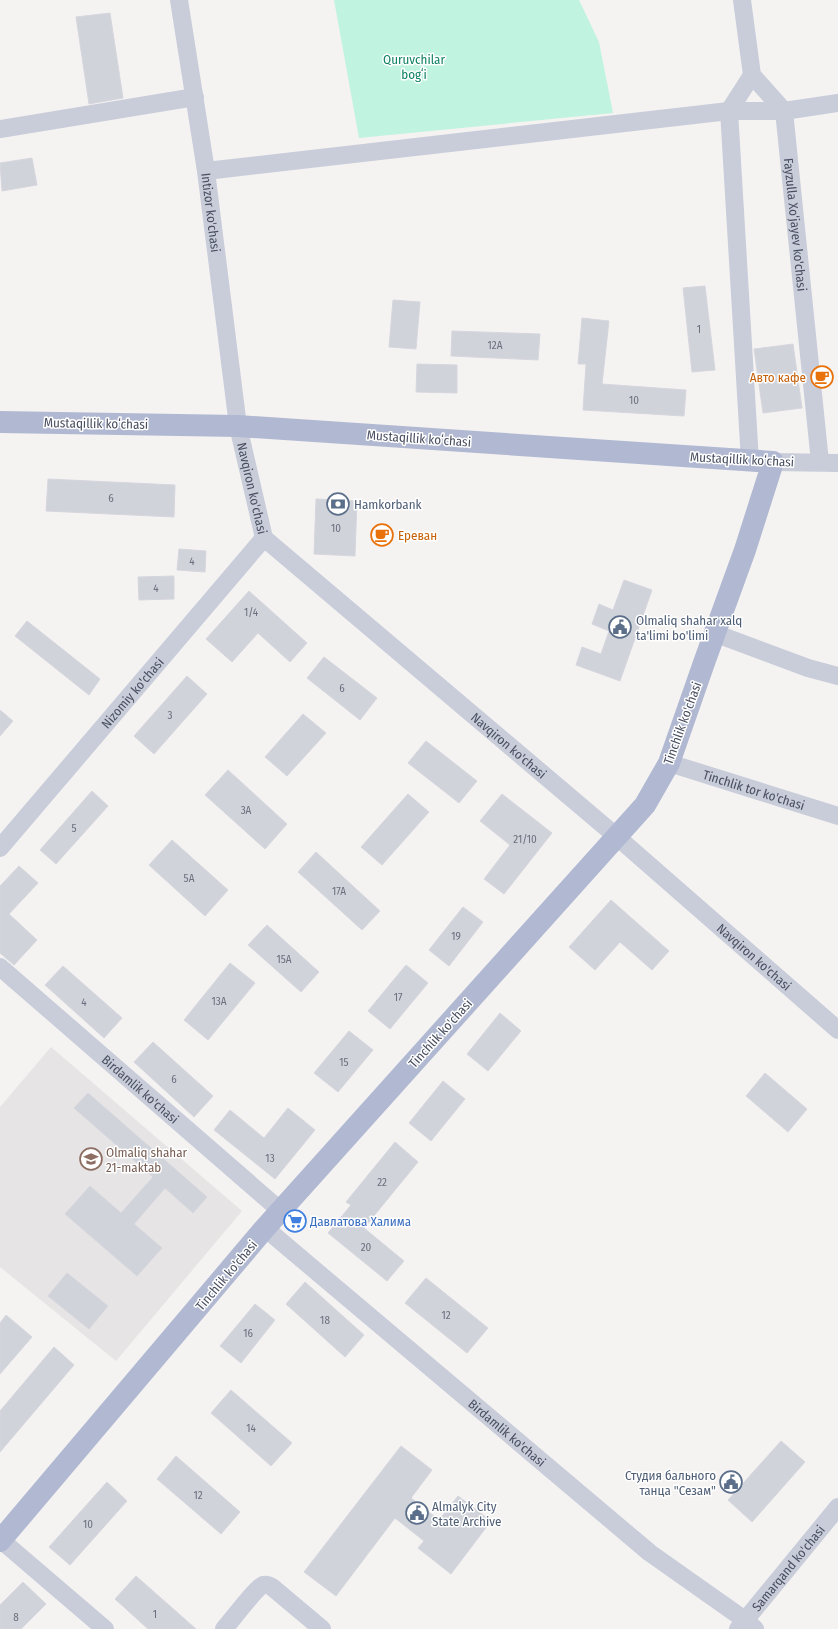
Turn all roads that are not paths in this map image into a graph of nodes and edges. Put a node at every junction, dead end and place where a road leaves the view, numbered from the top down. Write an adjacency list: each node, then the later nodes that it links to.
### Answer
1 (179, 0): 4 (street, Intizor ko'chasi)
2 (742, 0): 3 (street)
3 (752, 75): 6 (street); 7 (street)
4 (195, 96): 8 (street); 9 (street, Intizor ko'chasi)
5 (838, 103): 6 (street)
6 (784, 110): 7 (street); 14 (street, Fayzulla Xo‘jayev ko'chasi)
7 (729, 111): 9 (street); 12 (street)
8 (0, 129)
9 (206, 171): 11 (street, Intizor ko'chasi)
10 (0, 422): 11 (main road, Mustaqillik koʻchasi)
11 (238, 426): 12 (main road, Mustaqillik koʻchasi); 16 (street, Navqiron ko'chasi)
12 (750, 461): 13 (main road, Mustaqillik koʻchasi)
13 (773, 462): 14 (street, Mustaqillik koʻchasi); 17 (main road, Tinchlik ko'chasi)
14 (820, 462): 15 (street, Mustaqillik koʻchasi)
15 (838, 463)
16 (264, 538): 21 (street, Navqiron ko'chasi); 22 (street, Nizomiy ko'chasi)
17 (714, 633): 18 (street); 19 (main road, Tinchlik ko'chasi)
18 (838, 676)
19 (669, 763): 20 (street, Tinchlik tor ko'chasi); 21 (main road, Tinchlik ko'chasi)
20 (838, 816)
21 (616, 836): 24 (street, Navqiron ko'chasi); 25 (main road, Tinchlik ko'chasi)
22 (0, 848)
23 (0, 967): 25 (street, Birdamlik ko'chasi)
24 (838, 1030)
25 (281, 1211): 26 (main road, Tinchlik ko'chasi)
26 (265, 1228): 28 (main road, Tinchlik ko'chasi); 29 (street, Birdamlik ko'chasi)
27 (838, 1507): 29 (street, Samarqand ko'chasi)
28 (0, 1541): 30 (street)
29 (746, 1626)
30 (105, 1629)
31 (224, 1629): 32 (street)
32 (322, 1629)

